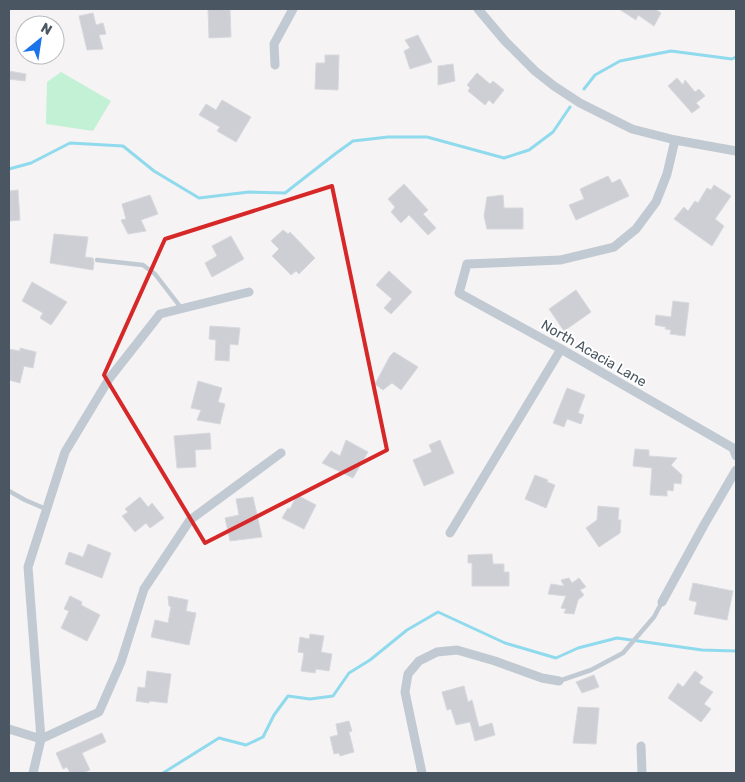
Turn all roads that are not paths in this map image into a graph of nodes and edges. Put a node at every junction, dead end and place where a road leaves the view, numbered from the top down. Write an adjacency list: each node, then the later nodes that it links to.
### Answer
1 (293, 9): 3 (street)
2 (478, 9): 4 (street)
3 (275, 65)
4 (675, 140): 5 (street); 9 (street, North Acacia Lane)
5 (736, 151)
6 (97, 260): 8 (lane)
7 (249, 292): 8 (street)
8 (182, 308): 14 (street)
9 (561, 350): 11 (street, North Acacia Lane); 15 (street)
10 (281, 452): 19 (street)
11 (736, 456)
12 (736, 470): 16 (street)
13 (9, 491): 14 (lane)
14 (46, 509): 19 (street)
15 (450, 533)
16 (662, 602): 17 (lane)
17 (559, 681): 22 (street)
18 (9, 729): 19 (street)
19 (41, 739): 21 (street)
20 (641, 746): 23 (street)
21 (33, 773)
22 (422, 773)
23 (642, 773)

